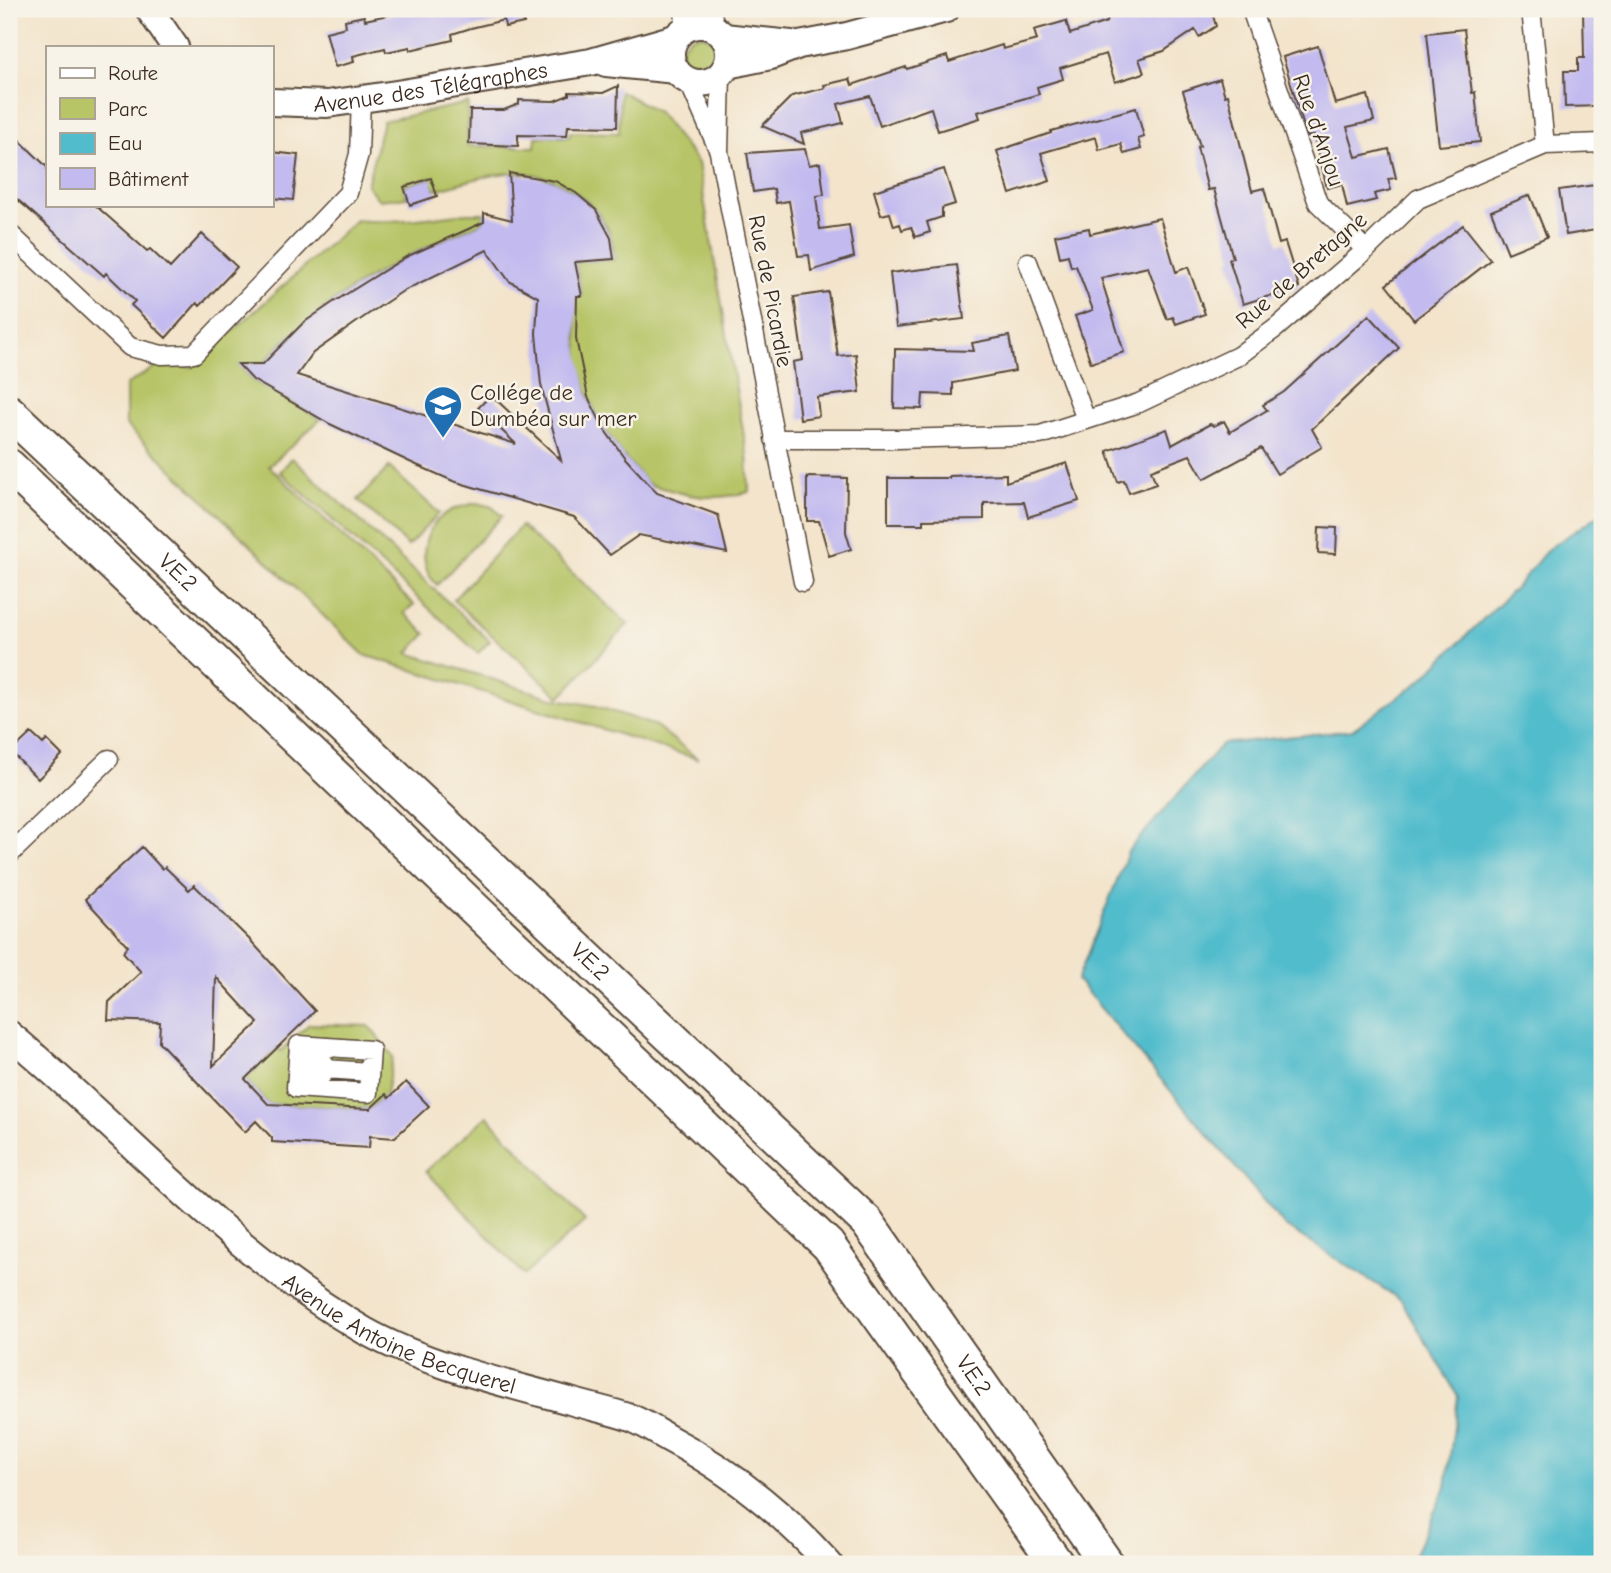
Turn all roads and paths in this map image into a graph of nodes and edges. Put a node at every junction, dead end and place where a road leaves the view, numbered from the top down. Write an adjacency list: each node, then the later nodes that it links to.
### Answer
1 (149, 9): 7 (street)
2 (946, 9): 8 (street)
3 (1251, 9): 18 (street, Rue d'Anjou)
4 (1531, 9): 15 (street)
5 (681, 25): 6 (street); 9 (street, Avenue des Télégraphes); 11 (street)
6 (717, 25): 8 (street); 10 (street)
7 (174, 46)
8 (799, 46): 10 (street)
9 (591, 62): 11 (street, Avenue des Télégraphes); 12 (street, Avenue des Télégraphes)
10 (724, 70): 11 (street); 16 (street, Rue de Picardie)
11 (682, 75): 16 (street, Rue de Picardie)
12 (361, 99): 13 (street, Avenue des Télégraphes); 17 (street)
13 (273, 102)
14 (1602, 143): 15 (street, Rue de Bretagne)
15 (1545, 145): 18 (street, Rue de Bretagne)
16 (719, 152): 22 (street, Rue de Picardie)
17 (9, 233)
18 (1366, 250): 21 (street, Rue de Bretagne)
19 (1028, 262): 21 (street)
20 (9, 412): 35 (highway, V.E.2)
21 (1086, 420): 22 (street, Rue de Bretagne)
22 (774, 439): 24 (street, Rue de Picardie)
23 (9, 466): 34 (highway, V.E.2)
24 (803, 582)
25 (109, 759): 26 (street)
26 (12, 844)
27 (9, 1034): 33 (street, Avenue Antoine Becquerel)
28 (351, 1049): 29 (street); 30 (street); 31 (street)
29 (315, 1068): 30 (street); 32 (street)
30 (350, 1070): 31 (street); 32 (street)
31 (369, 1072): 32 (street)
32 (349, 1091)
33 (829, 1564)
34 (1056, 1564)
35 (1107, 1564)

